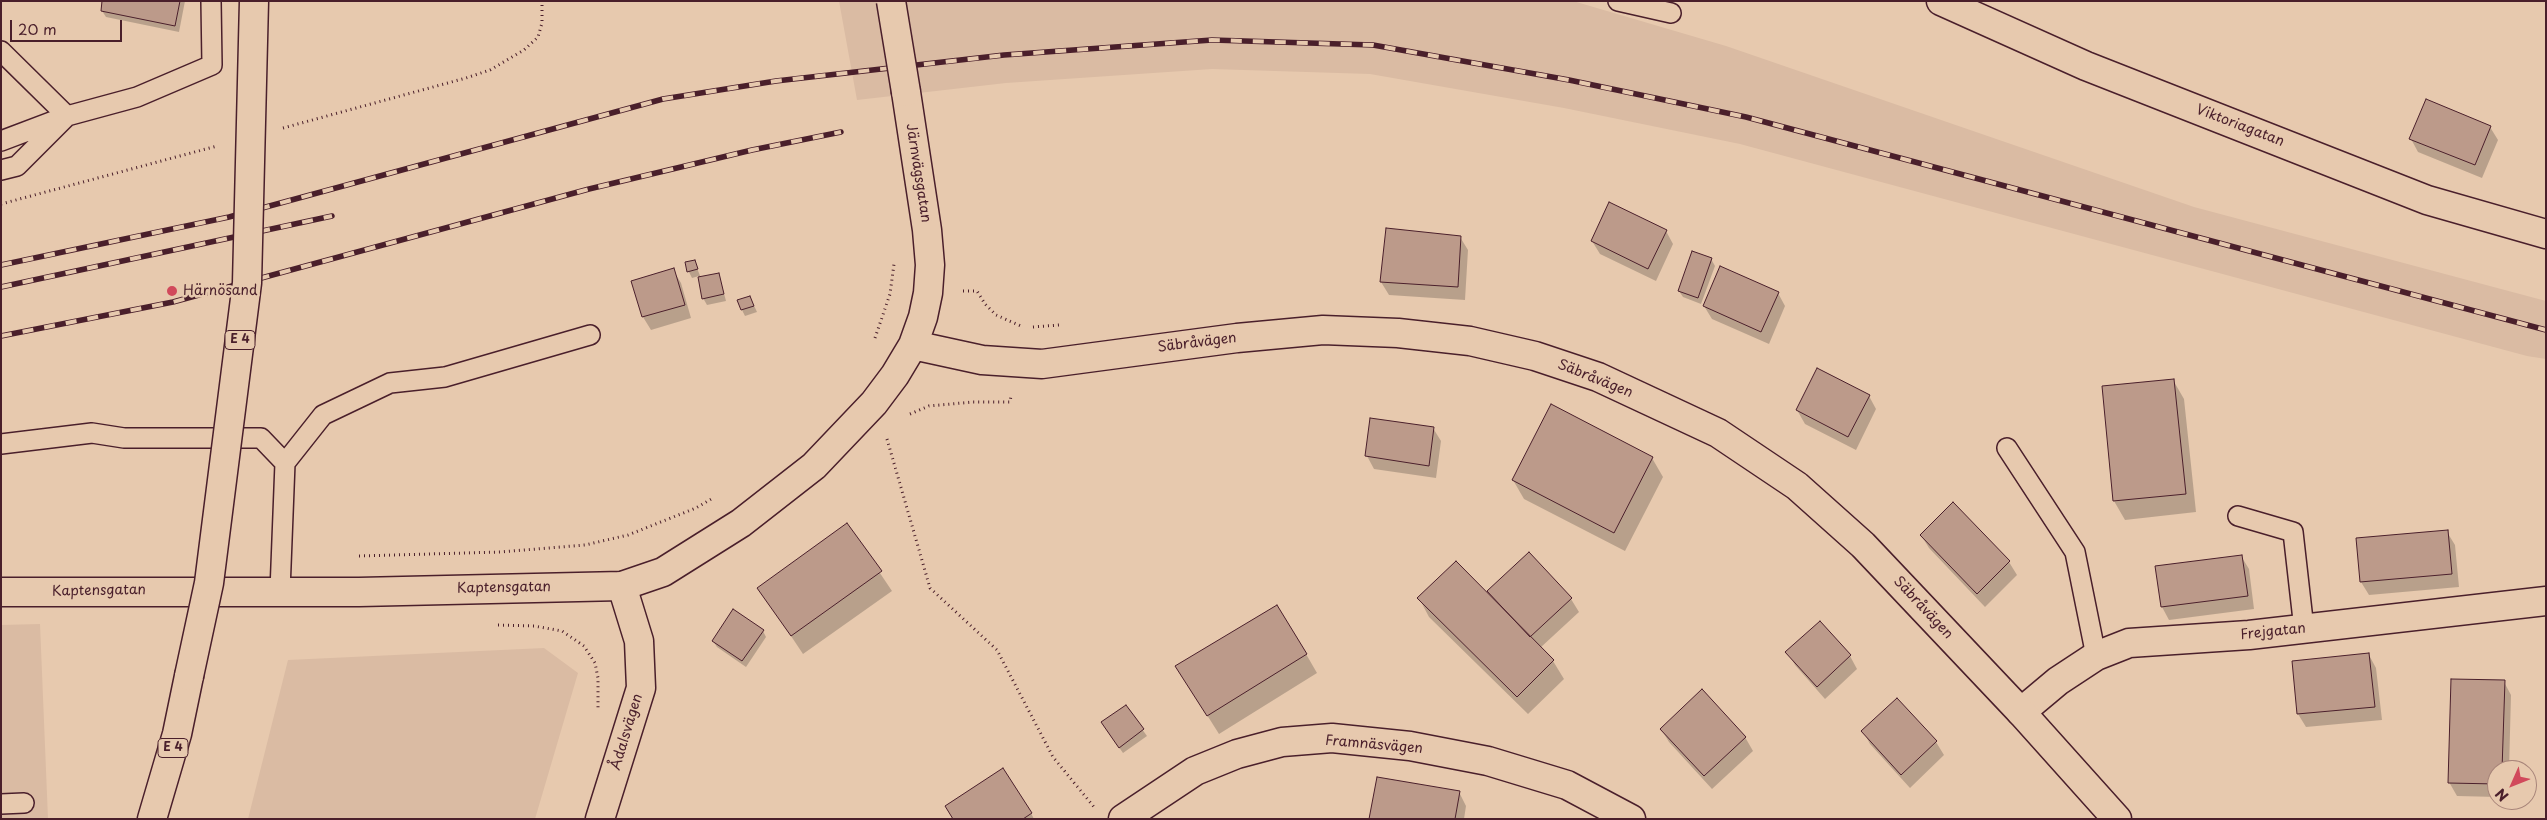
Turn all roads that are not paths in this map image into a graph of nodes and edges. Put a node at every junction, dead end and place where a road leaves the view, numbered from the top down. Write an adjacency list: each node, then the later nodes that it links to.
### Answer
1 (211, 1): 8 (lane)
2 (254, 1): 27 (main road, E 4, bridge)
3 (891, 1): 13 (main road, Järnvägsgatan, bridge)
4 (1618, 1): 6 (lane)
5 (1941, 1): 11 (main road, Viktoriagatan)
6 (1671, 12)
7 (1, 51): 8 (lane)
8 (67, 116): 9 (lane); 10 (lane)
9 (1, 140)
10 (1, 170)
11 (2546, 234)
12 (590, 335): 16 (lane)
13 (913, 345): 18 (main road, Kaptensgatan); 24 (main road, Säbråvägen)
14 (1, 444): 16 (lane)
15 (2007, 448): 23 (lane)
16 (285, 463): 19 (lane)
17 (2238, 516): 22 (lane)
18 (622, 586): 19 (main road, Kaptensgatan); 28 (main road, Ådalsvägen)
19 (280, 590): 20 (main road, Kaptensgatan)
20 (1, 592)
21 (2546, 601): 22 (main road, Frejgatan)
22 (2304, 629): 23 (main road, Frejgatan)
23 (2096, 656): 24 (main road, Frejgatan)
24 (2021, 712): 31 (main road, Säbråvägen)
25 (1, 804): 26 (lane)
26 (24, 804)
27 (152, 819)
28 (600, 819)
29 (1123, 819): 30 (main road, Framnäsvägen)
30 (1631, 819)
31 (2117, 819)

